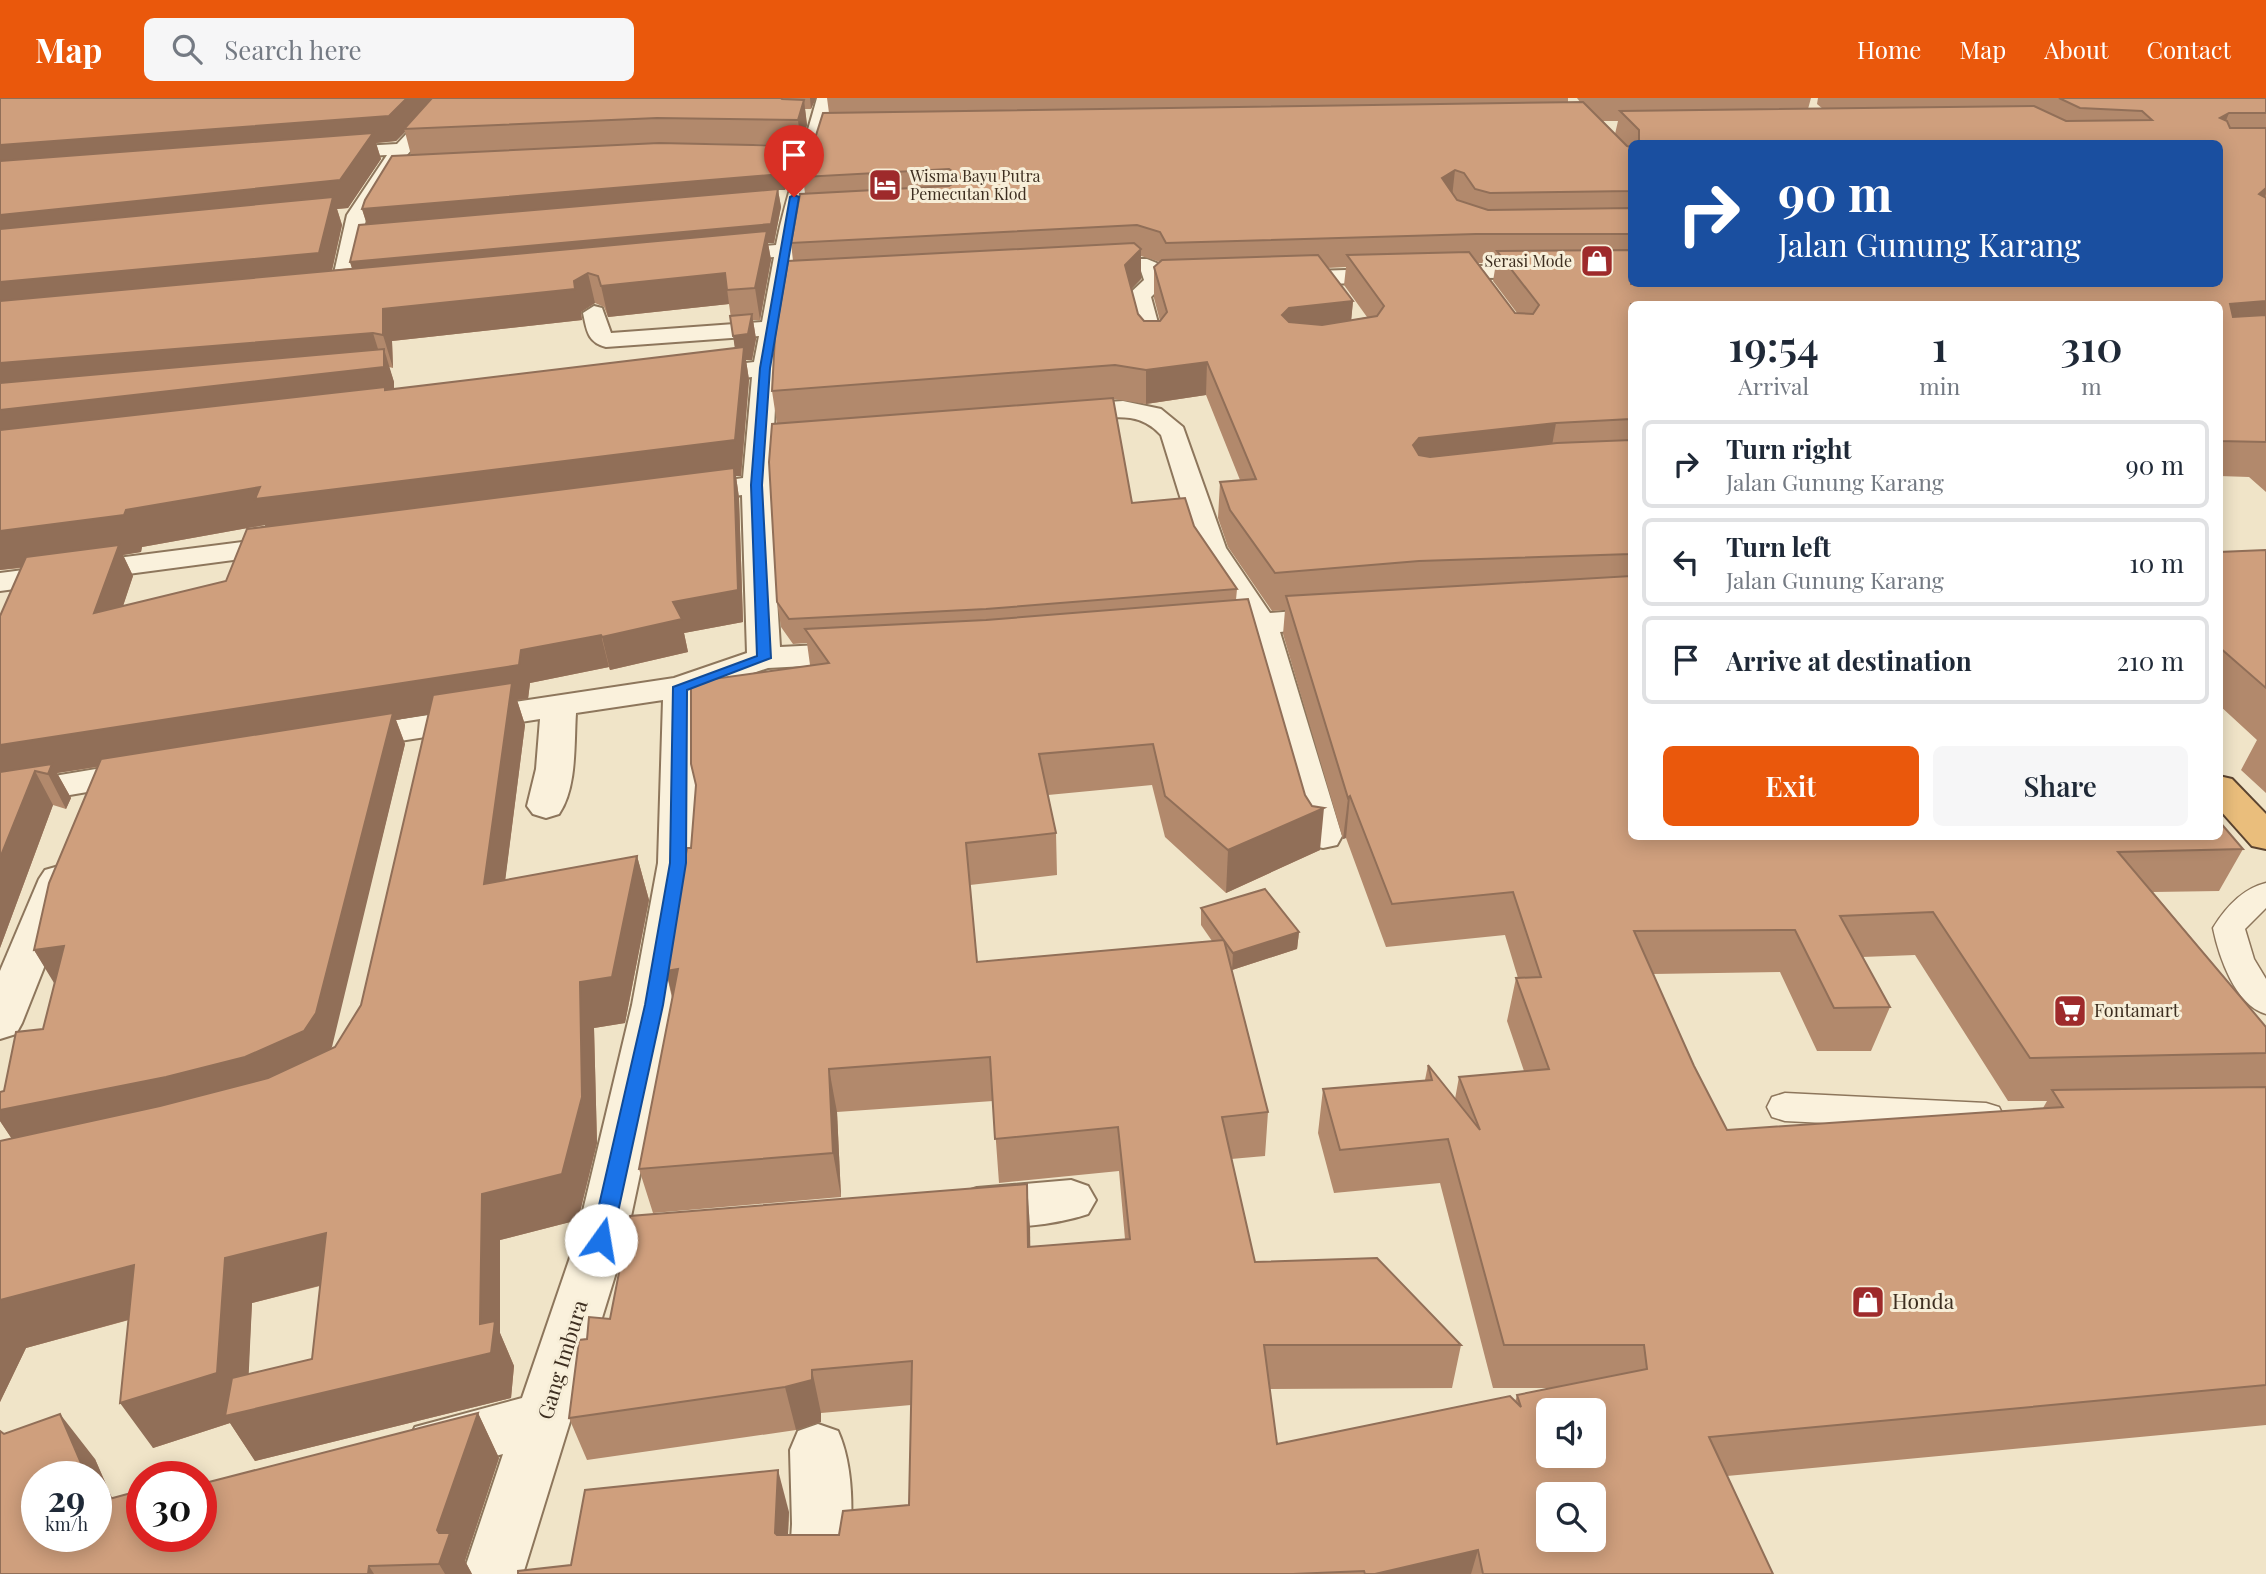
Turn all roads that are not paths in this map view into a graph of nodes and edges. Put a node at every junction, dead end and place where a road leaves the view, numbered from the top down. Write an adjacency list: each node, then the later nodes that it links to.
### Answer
1 (449, 98): 6 (street)
2 (825, 98): 4 (street)
3 (786, 154): 4 (street)
4 (811, 154): 7 (street)
5 (308, 155): 6 (street)
6 (410, 156): 9 (street)
7 (789, 203): 8 (street); 13 (street)
8 (818, 213)
9 (357, 215): 10 (street); 12 (street)
10 (330, 217)
11 (428, 228): 12 (street)
12 (351, 236): 25 (street)
13 (786, 250): 14 (street); 23 (street)
14 (689, 259)
15 (1069, 266): 21 (street)
16 (1628, 271): 17 (street)
17 (1472, 272): 18 (street); 27 (street)
18 (1324, 278): 19 (street); 28 (street)
19 (1259, 280)
20 (808, 281): 23 (street)
21 (1154, 282): 22 (street); 31 (street)
22 (1181, 282)
23 (781, 283): 30 (street)
24 (367, 289): 25 (street)
25 (341, 291): 26 (street)
26 (314, 294)
27 (1488, 294)
28 (1339, 297)
29 (594, 313): 30 (street)
30 (774, 328): 32 (street)
31 (1152, 345)
32 (765, 368): 33 (street); 36 (street)
33 (669, 379)
34 (1037, 415): 42 (street)
35 (844, 430): 36 (street)
36 (761, 437): 37 (street)
37 (756, 485): 38 (street); 45 (street)
38 (660, 497)
39 (316, 541): 40 (street)
40 (0, 582)
41 (1373, 615): 42 (street)
42 (1261, 624): 43 (street); 55 (street)
43 (1166, 631)
44 (896, 651): 45 (street)
45 (764, 658): 46 (street)
46 (680, 687): 47 (street); 63 (street, Gang Imbura)
47 (559, 705): 48 (street); 53 (street)
48 (320, 743)
49 (169, 768): 50 (street)
50 (100, 779): 52 (street); 58 (street)
51 (2223, 791): 54 (highway)
52 (0, 796)
53 (546, 806)
54 (2263, 831)
55 (1323, 836)
56 (2266, 893): 57 (lane)
57 (2266, 1002)
58 (0, 1023)
59 (1785, 1107): 60 (lane)
60 (2018, 1117)
61 (1072, 1200): 62 (street)
62 (933, 1212)
63 (545, 1418): 65 (street); 66 (street, Gang Imbura)
64 (818, 1450): 67 (street)
65 (387, 1458)
66 (493, 1574)
67 (819, 1574)

